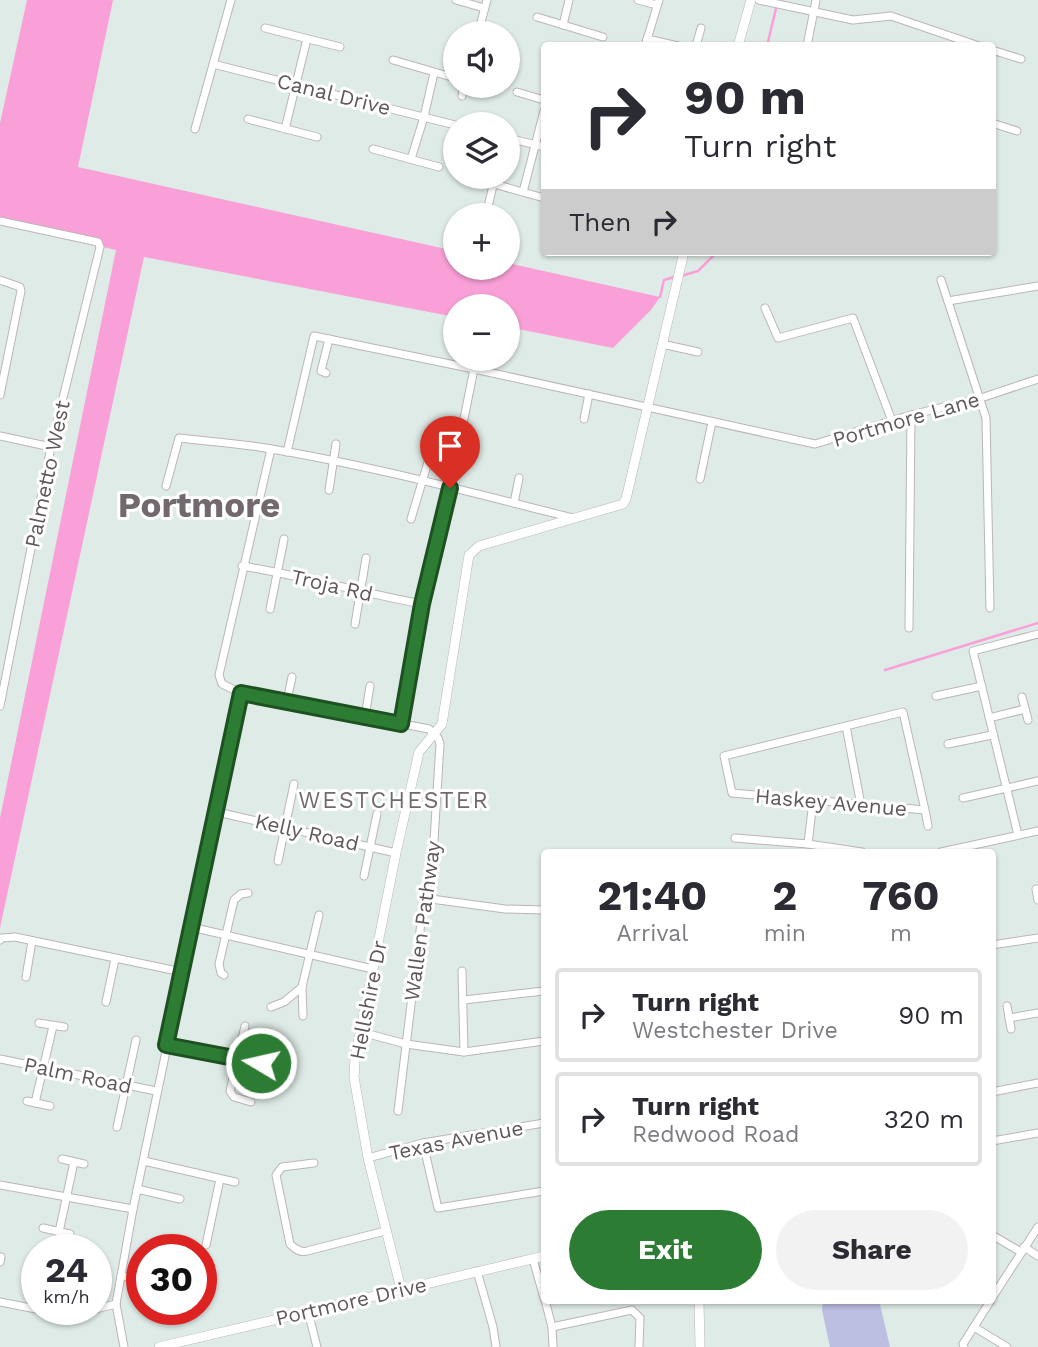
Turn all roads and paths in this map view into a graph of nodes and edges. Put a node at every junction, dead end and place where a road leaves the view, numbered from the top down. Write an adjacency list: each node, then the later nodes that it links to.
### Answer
1 (230, 0): 26 (street)
2 (457, 0): 9 (street)
3 (569, 0): 12 (street)
4 (638, 0): 8 (street)
5 (751, 0): 19 (street)
6 (759, 0): 10 (street)
7 (816, 0): 10 (street)
8 (658, 3): 17 (street)
9 (485, 4)
10 (814, 10): 20 (street); 21 (street)
11 (537, 18): 12 (street)
12 (563, 25): 15 (street)
13 (265, 28): 16 (street)
14 (701, 28): 18 (street)
15 (603, 37)
16 (307, 39): 22 (street); 29 (street)
17 (646, 42)
18 (697, 42)
19 (739, 42)
20 (808, 42)
21 (967, 42)
22 (340, 47)
23 (996, 51): 24 (street)
24 (1021, 59)
25 (393, 60): 27 (street)
26 (213, 64): 29 (street, Canal Drive); 37 (street)
27 (433, 73): 28 (street); 32 (street)
28 (443, 75)
29 (297, 85): 32 (street, Canal Drive); 38 (street)
30 (520, 93): 31 (street)
31 (541, 99)
32 (424, 117): 34 (street, Canal Drive); 45 (street)
33 (248, 119): 38 (street)
34 (443, 121)
35 (541, 121): 42 (street)
36 (996, 124): 39 (street)
37 (195, 129)
38 (285, 129): 40 (street)
39 (1017, 131)
40 (317, 137)
41 (520, 141): 42 (street)
42 (534, 145): 43 (street); 48 (street)
43 (541, 146)
44 (373, 149): 45 (street)
45 (411, 159): 46 (street)
46 (439, 167)
47 (516, 189): 48 (street)
48 (523, 192): 49 (street)
49 (541, 197)
50 (0, 221): 77 (street, Palmetto West)
51 (683, 256): 60 (street)
52 (0, 280): 59 (street)
53 (941, 280): 55 (street)
54 (1038, 286): 55 (street)
55 (948, 301): 69 (street)
56 (765, 308): 73 (street)
57 (329, 339): 62 (street, Portmore Lane); 65 (street); 79 (street)
58 (0, 341): 59 (street)
59 (11, 343): 68 (street)
60 (662, 344): 61 (street); 70 (street)
61 (698, 352)
62 (443, 363)
63 (474, 371): 86 (street)
64 (483, 371): 67 (street, Portmore Lane)
65 (326, 373)
66 (1038, 379): 69 (street, Portmore Lane)
67 (589, 394): 70 (street, Portmore Lane); 72 (street)
68 (0, 395)
69 (981, 398): 71 (street, Portmore Lane); 97 (street)
70 (649, 409): 74 (street, Portmore Lane); 89 (street)
71 (911, 415): 73 (street, Portmore Lane); 100 (street)
72 (584, 419)
73 (892, 421): 74 (street, Portmore Lane)
74 (712, 422): 83 (street)
75 (0, 436): 77 (street)
76 (337, 444): 80 (street)
77 (51, 447): 103 (street, Palmetto West)
78 (271, 449): 79 (street); 85 (street); 93 (street)
79 (287, 453): 80 (street)
80 (333, 461): 84 (street); 87 (street)
81 (428, 462): 84 (street)
82 (519, 478): 88 (street)
83 (700, 479)
84 (422, 480): 86 (street); 90 (street)
85 (166, 486)
86 (450, 488): 88 (street); 96 (street)
87 (330, 490)
88 (514, 503): 89 (street)
89 (574, 518): 118 (street)
90 (411, 519)
91 (284, 538): 94 (street)
92 (366, 558): 95 (street)
93 (242, 566): 94 (street, Troja Rd); 107 (street)
94 (278, 572): 95 (street, Troja Rd); 98 (street)
95 (361, 593): 96 (street, Troja Rd); 99 (street)
96 (422, 604): 116 (street)
97 (990, 608)
98 (270, 609)
99 (355, 624)
100 (909, 628)
101 (1038, 634): 105 (street)
102 (0, 664): 103 (street)
103 (9, 666): 111 (street, Palmetto West)
104 (292, 677): 110 (street)
105 (982, 685): 108 (street); 114 (street)
106 (370, 686): 113 (street)
107 (241, 693): 110 (street); 128 (street)
108 (936, 696)
109 (1022, 696): 112 (street)
110 (287, 701): 113 (street)
111 (0, 706)
112 (1025, 709): 114 (street); 115 (street)
113 (366, 717): 116 (street)
114 (989, 718): 119 (street)
115 (1028, 720)
116 (401, 724): 118 (street)
117 (846, 726): 125 (street, Haskey Avenue); 126 (street); 127 (street)
118 (434, 733): 139 (street, Hellshire Dr); 144 (street, Wallen Pathway)
119 (992, 735): 120 (street); 123 (street)
120 (948, 744)
121 (1038, 781): 123 (street)
122 (295, 784): 131 (street)
123 (1006, 788): 124 (street); 133 (street)
124 (963, 798)
125 (813, 801): 126 (street, Haskey Avenue); 135 (street)
126 (861, 805): 127 (street, Haskey Avenue)
127 (925, 810): 130 (street)
128 (217, 811): 131 (street, Kelly Road); 148 (street)
129 (377, 814): 136 (street)
130 (928, 826)
131 (284, 827): 136 (street, Kelly Road); 140 (street)
132 (1038, 831): 133 (street)
133 (1018, 835): 138 (street)
134 (735, 838): 135 (street)
135 (807, 844): 137 (street)
136 (371, 847): 139 (street, Kelly Road); 141 (street)
137 (842, 849)
138 (955, 849)
139 (396, 853): 156 (street, Hellshire Dr)
140 (278, 861)
141 (364, 876)
142 (1036, 888): 145 (street)
143 (247, 893): 149 (street)
144 (424, 898): 146 (street); 178 (street, Wallen Pathway)
145 (1038, 900)
146 (541, 911)
147 (319, 915): 154 (street)
148 (191, 927): 149 (street); 158 (street)
149 (225, 935): 154 (street); 159 (street)
150 (1038, 938): 153 (street)
151 (0, 940): 152 (street)
152 (32, 941): 155 (street); 160 (street)
153 (996, 944)
154 (311, 953): 156 (street); 161 (street)
155 (116, 959): 158 (street); 164 (street)
156 (373, 969): 175 (street, Hellshire Dr)
157 (462, 971): 163 (street)
158 (181, 972): 179 (street)
159 (224, 975)
160 (26, 977)
161 (302, 987): 166 (street); 168 (street)
162 (541, 991): 163 (street)
163 (464, 1000): 180 (street)
164 (106, 1002)
165 (1007, 1006): 169 (street)
166 (271, 1007)
167 (1038, 1013): 169 (street)
168 (303, 1016)
169 (1009, 1018): 174 (street)
170 (39, 1023): 171 (street)
171 (53, 1026): 173 (street); 184 (street)
172 (244, 1026): 182 (street)
173 (64, 1027)
174 (1011, 1030)
175 (361, 1032): 178 (street); 197 (street, Hellshire Dr)
176 (136, 1040): 186 (street)
177 (541, 1041): 180 (street)
178 (406, 1044): 180 (street); 191 (street, Wallen Pathway)
179 (166, 1045): 182 (street); 187 (street)
180 (464, 1052)
181 (0, 1059): 184 (street, Palm Road)
182 (237, 1059): 183 (street); 189 (street)
183 (261, 1063)
184 (44, 1067): 186 (street, Palm Road); 190 (street)
185 (1038, 1083): 188 (street)
186 (126, 1085): 187 (street, Palm Road); 193 (street)
187 (156, 1091): 199 (street)
188 (996, 1091)
189 (251, 1102)
190 (50, 1106)
191 (398, 1111)
192 (541, 1123): 196 (street, Texas Avenue)
193 (117, 1127)
194 (1038, 1133): 195 (street)
195 (996, 1140)
196 (423, 1143): 197 (street, Texas Avenue); 207 (street)
197 (368, 1158): 213 (street, Hellshire Dr)
198 (62, 1159): 200 (street)
199 (144, 1161): 203 (street); 206 (street)
200 (74, 1162): 202 (street); 208 (street)
201 (314, 1163): 213 (street)
202 (83, 1164)
203 (220, 1179): 204 (street); 216 (street)
204 (235, 1182)
205 (0, 1185): 208 (street)
206 (137, 1189): 209 (street); 210 (street)
207 (541, 1191)
208 (67, 1199): 210 (street); 214 (street)
209 (180, 1199)
210 (133, 1209): 223 (street)
211 (1038, 1227): 218 (street)
212 (43, 1228): 214 (street)
213 (386, 1231): 226 (street, Hellshire Dr)
214 (59, 1232): 215 (street)
215 (70, 1234)
216 (208, 1234)
217 (996, 1237): 218 (street)
218 (1023, 1250): 219 (street); 227 (street)
219 (1038, 1256)
220 (541, 1257): 221 (street, Portmore Drive)
221 (533, 1259): 222 (street, Portmore Drive); 225 (street)
222 (477, 1271): 226 (street, Portmore Drive); 241 (street)
223 (121, 1276): 224 (street); 229 (street)
224 (126, 1277)
225 (541, 1286)
226 (401, 1289): 235 (street, Portmore Drive)
227 (996, 1290)
228 (0, 1302): 234 (street)
229 (116, 1304): 233 (street); 238 (street)
230 (546, 1304): 236 (street)
231 (699, 1304): 244 (street)
232 (987, 1304): 237 (street)
233 (112, 1305)
234 (21, 1306)
235 (309, 1311): 239 (street, Portmore Drive); 240 (street)
236 (552, 1327): 242 (street); 243 (street)
237 (974, 1327): 245 (street); 246 (street)
238 (124, 1347)
239 (159, 1347)
240 (317, 1347)
241 (496, 1347)
242 (553, 1347)
243 (639, 1347)
244 (700, 1347)
245 (964, 1347)
246 (1007, 1347)

